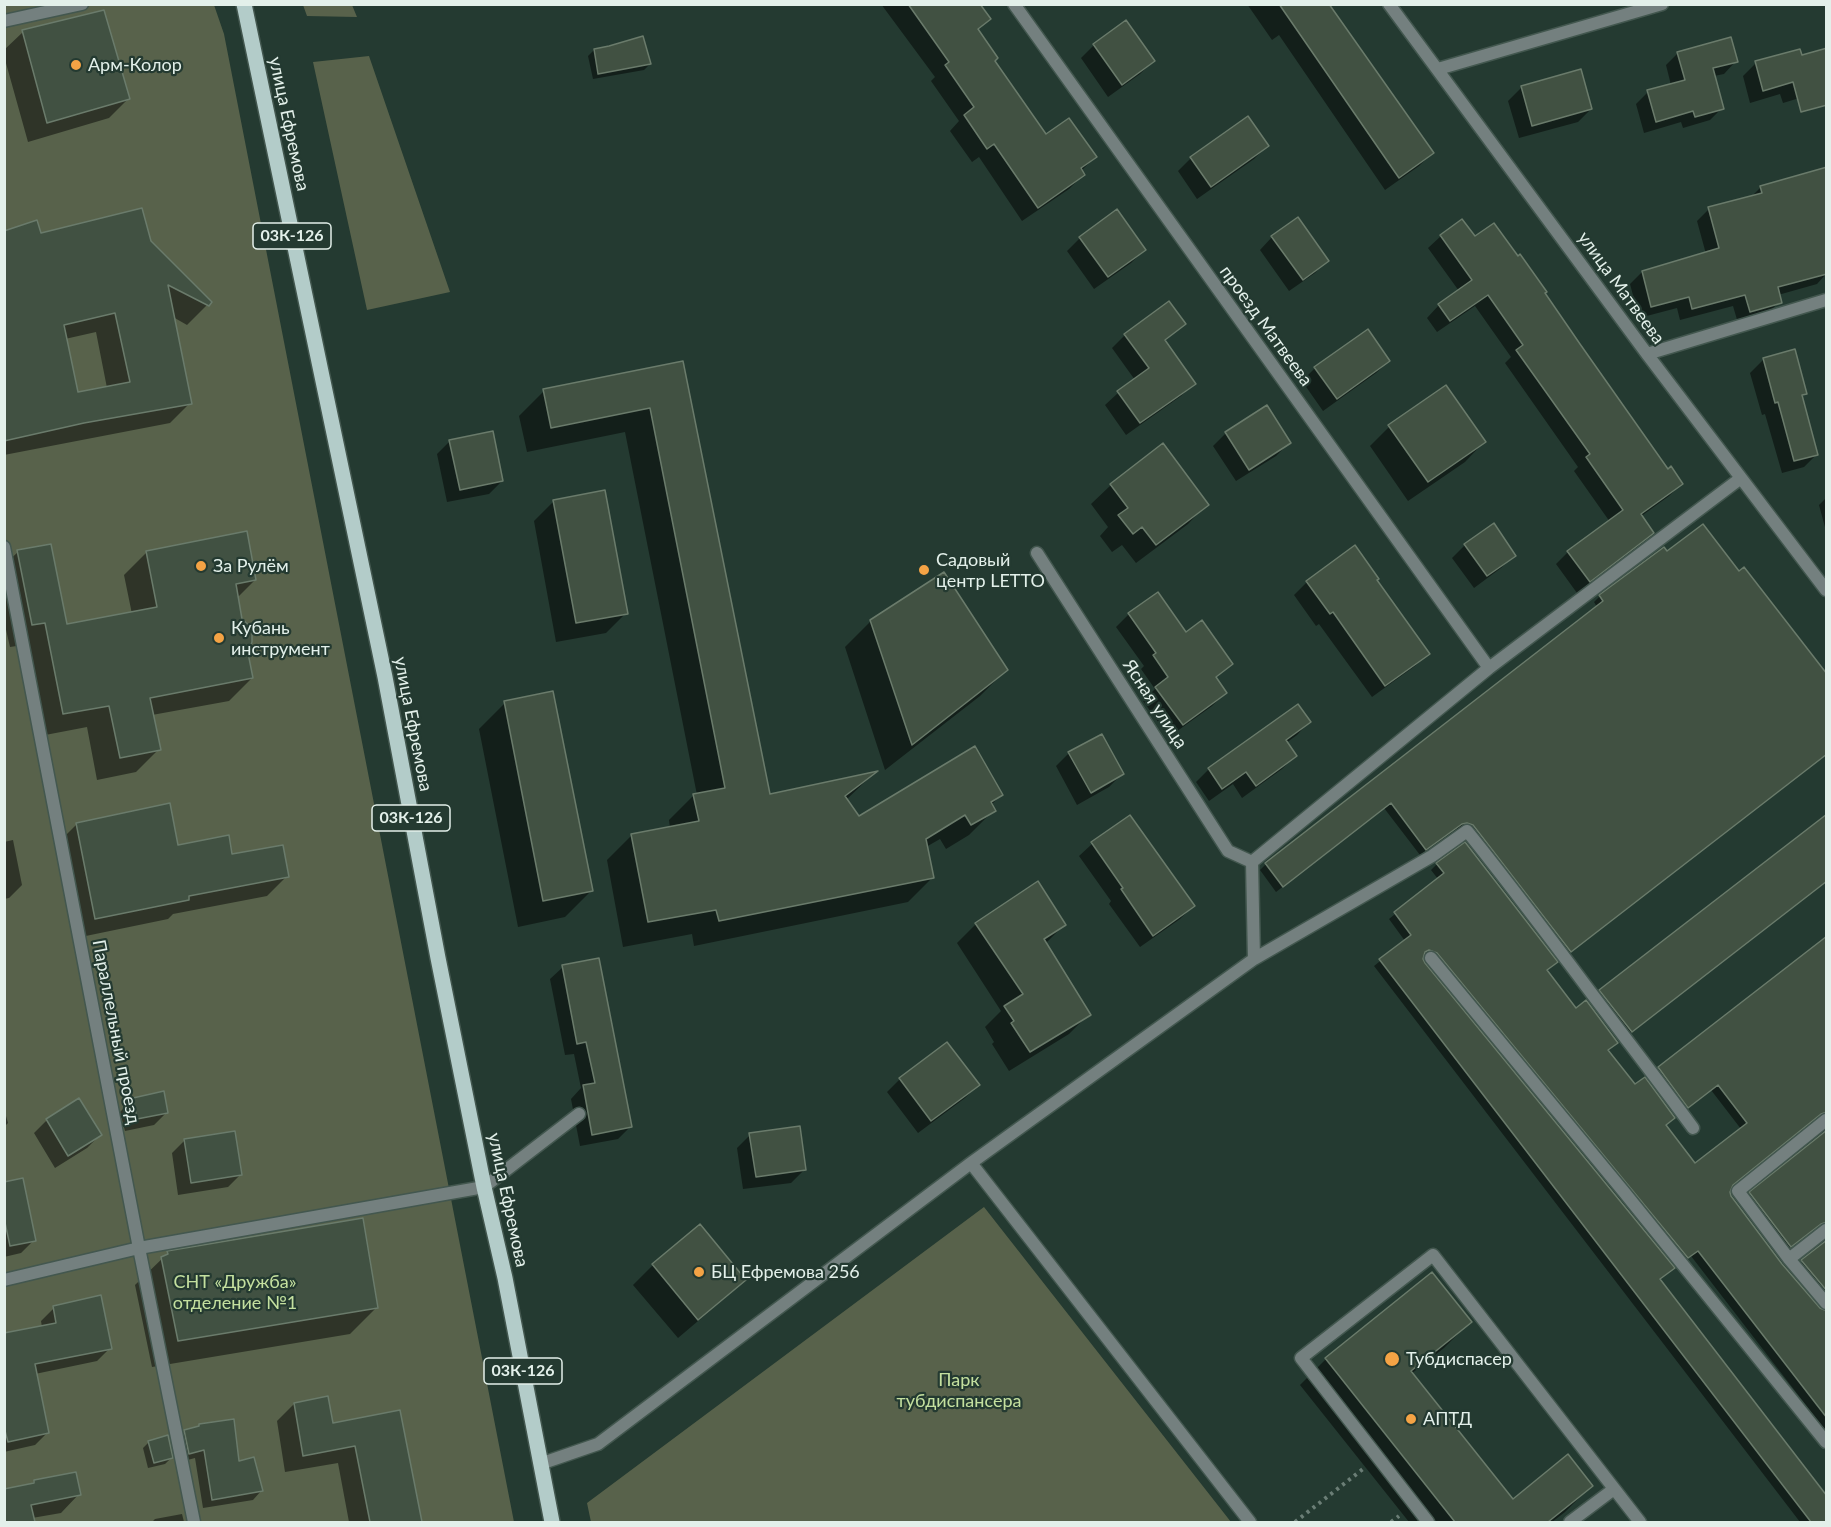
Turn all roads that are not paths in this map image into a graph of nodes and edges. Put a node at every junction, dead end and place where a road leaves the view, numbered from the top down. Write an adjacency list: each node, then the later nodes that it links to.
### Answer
1 (82, 4): 6 (lane)
2 (244, 4): 22 (main road, улица Ефремова / 03К-126)
3 (1014, 4): 14 (lane, проезд Матвеева)
4 (1389, 4): 7 (lane, улица Матвеева)
5 (1662, 4): 7 (lane)
6 (4, 21)
7 (1438, 69): 9 (lane, улица Матвеева)
8 (1827, 300): 9 (lane)
9 (1647, 354): 10 (lane, улица Матвеева)
10 (1741, 478): 13 (lane, улица Матвеева); 14 (lane)
11 (4, 547): 24 (lane, Параллельный проезд)
12 (1037, 553): 15 (lane, Ясная улица)
13 (1827, 591)
14 (1489, 669): 15 (lane)
15 (1252, 862): 17 (lane)
16 (1431, 958): 28 (lane)
17 (1254, 959): 20 (lane); 21 (lane)
18 (579, 1113): 22 (lane)
19 (1827, 1120): 25 (lane)
20 (1694, 1128)
21 (970, 1163): 29 (lane); 33 (lane)
22 (484, 1187): 24 (lane); 29 (main road, улица Ефремова / 03К-126)
23 (1827, 1230): 25 (lane)
24 (139, 1248): 26 (lane); 31 (lane, Параллельный проезд)
25 (1789, 1259): 27 (lane)
26 (4, 1280)
27 (1827, 1303)
28 (1827, 1442)
29 (540, 1464): 32 (main road, улица Ефремова / 03К-126)
30 (1614, 1489): 34 (lane); 35 (lane); 36 (lane)
31 (194, 1522)
32 (552, 1522)
33 (1250, 1522)
34 (1428, 1522)
35 (1570, 1522)
36 (1640, 1522)

